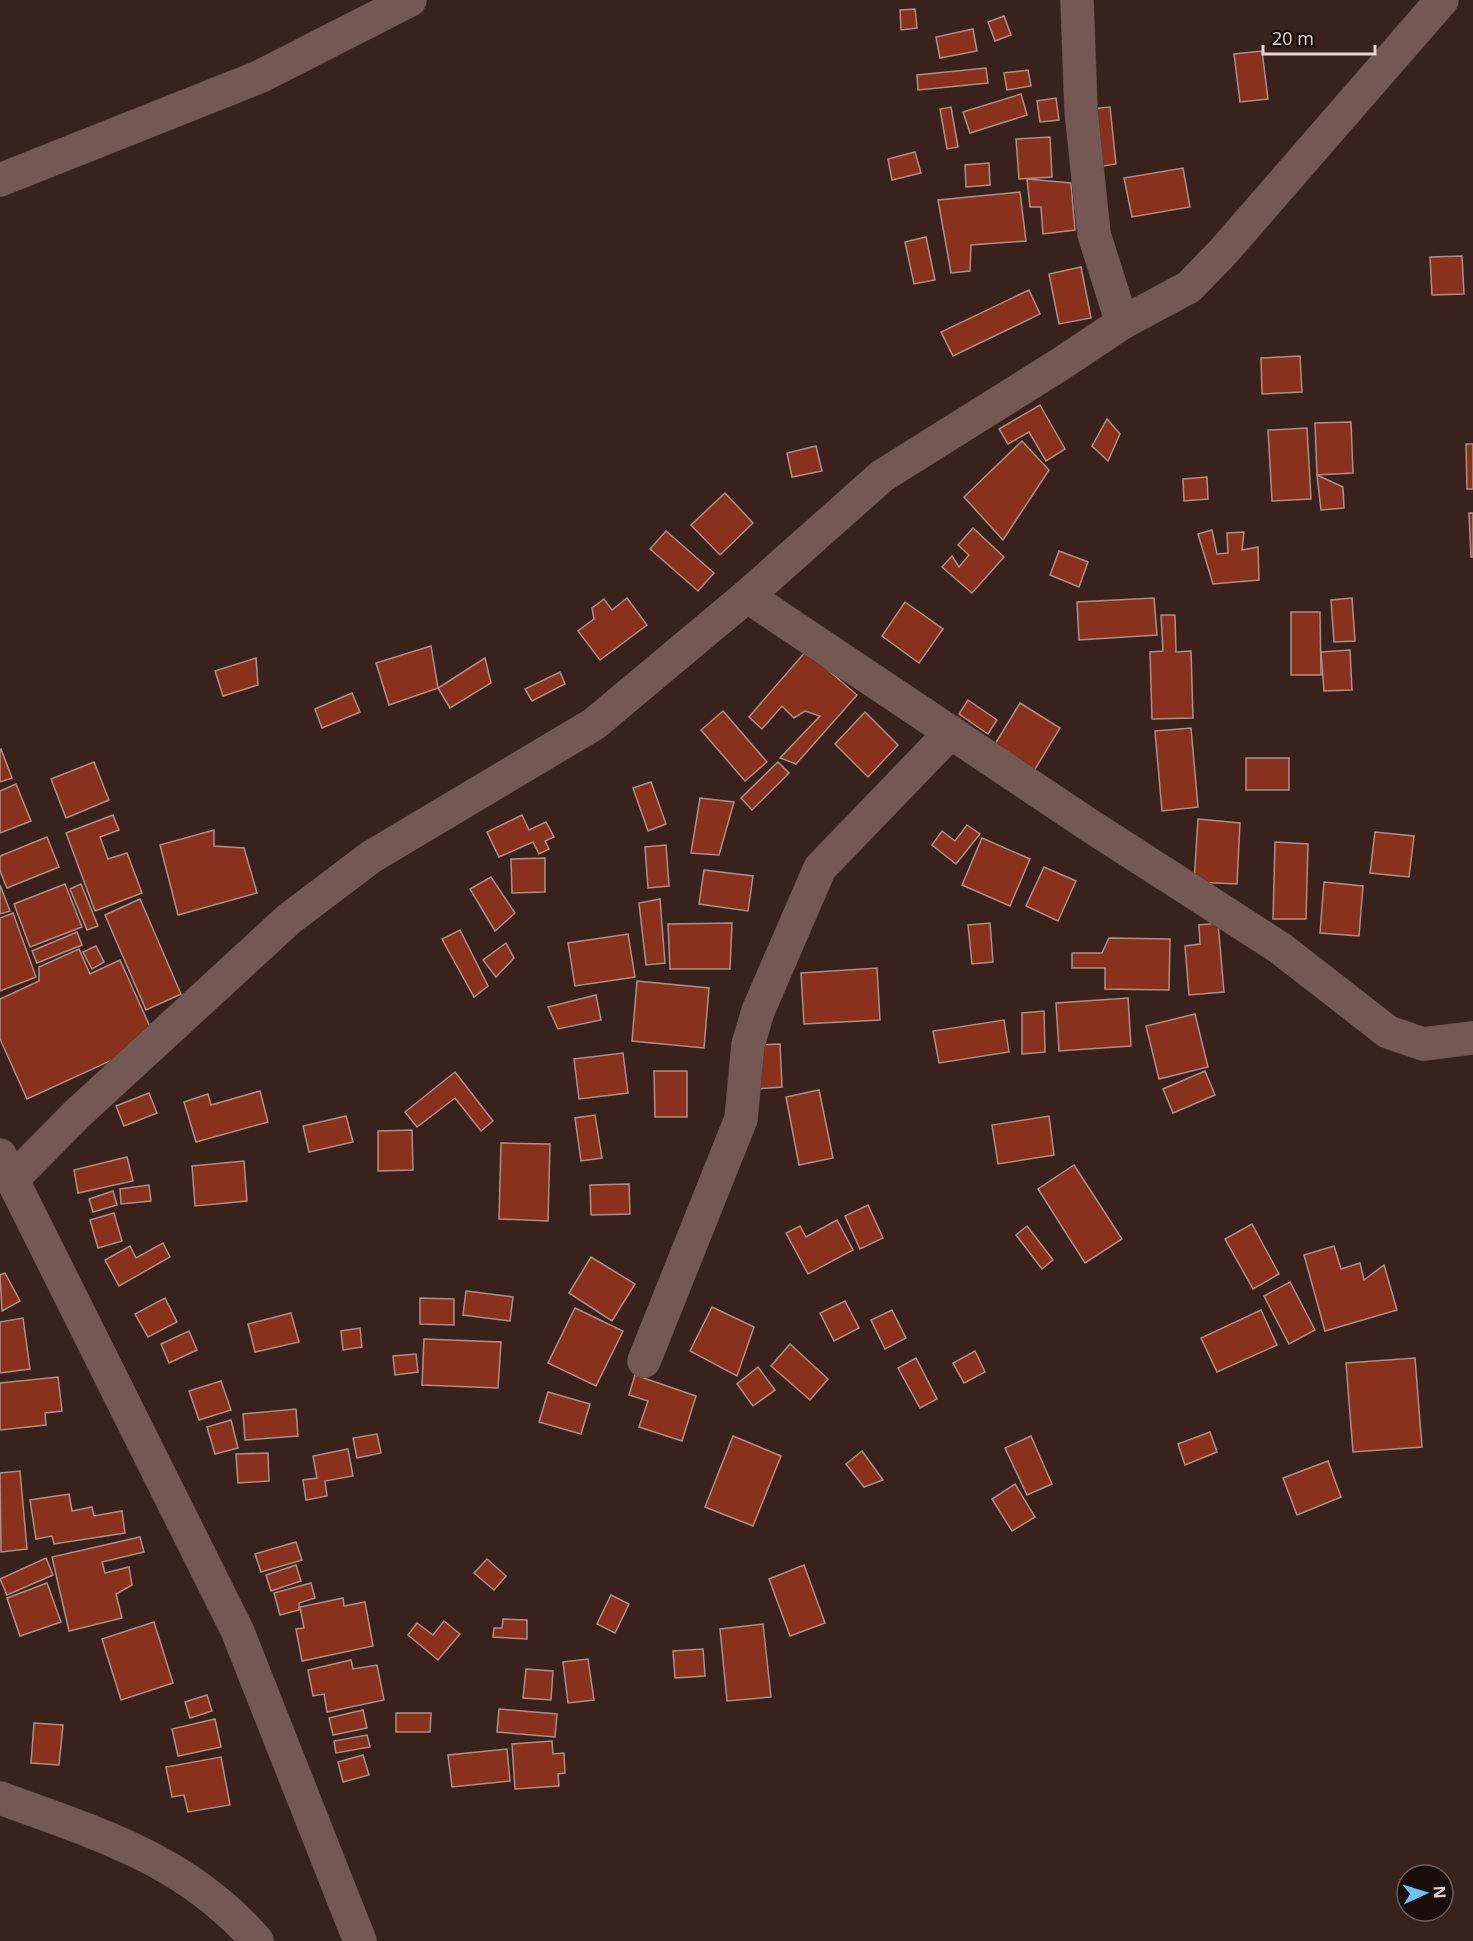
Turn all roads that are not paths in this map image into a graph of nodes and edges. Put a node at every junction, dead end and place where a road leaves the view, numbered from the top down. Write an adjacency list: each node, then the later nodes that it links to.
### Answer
1 (410, 0): 4 (street)
2 (1077, 0): 5 (street)
3 (1442, 0): 5 (street)
4 (0, 180)
5 (1122, 323): 6 (street)
6 (747, 596): 7 (street); 9 (street)
7 (951, 732): 8 (street); 10 (street)
8 (1473, 1038)
9 (6, 1167): 13 (street)
10 (644, 1361)
11 (0, 1798): 12 (street)
12 (257, 1941)
13 (360, 1941)

